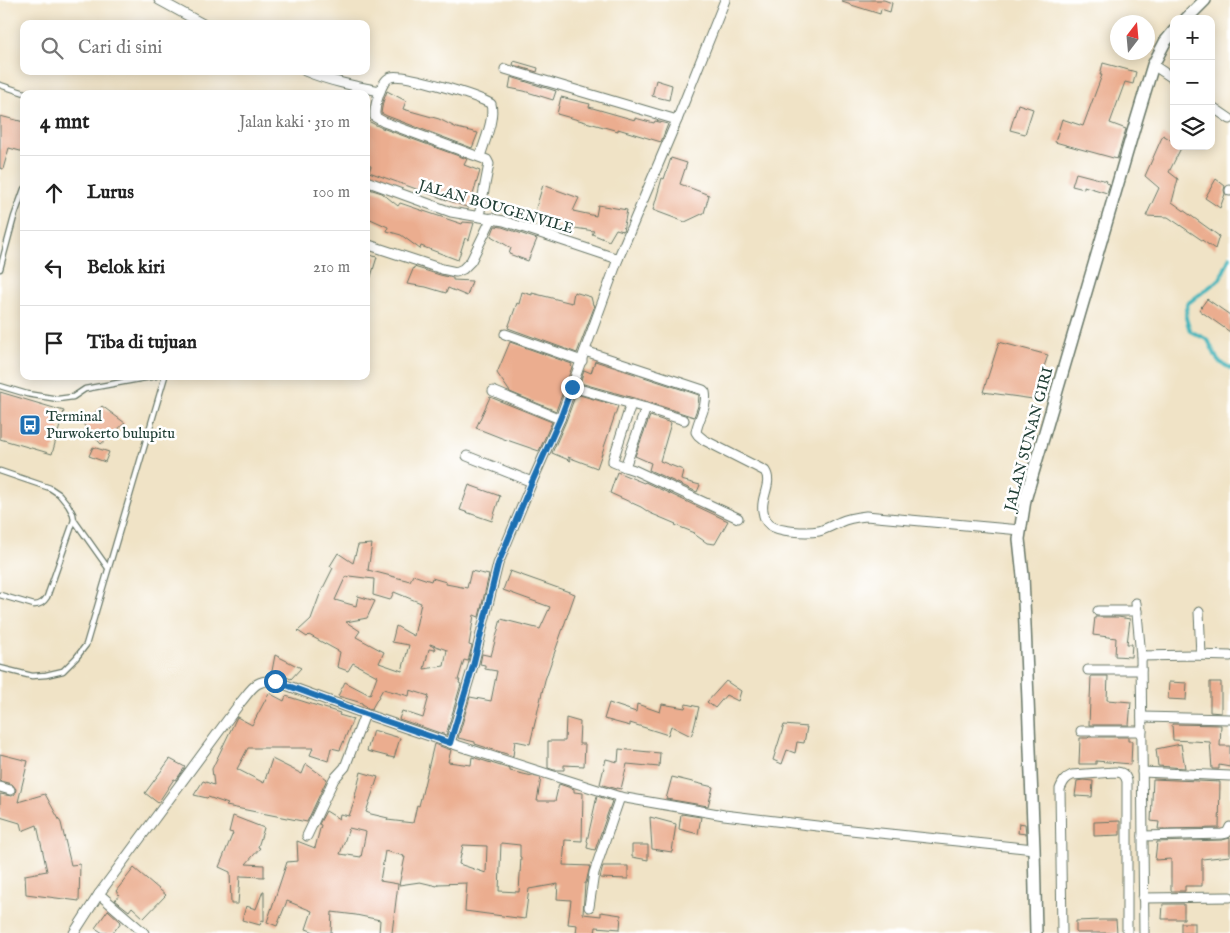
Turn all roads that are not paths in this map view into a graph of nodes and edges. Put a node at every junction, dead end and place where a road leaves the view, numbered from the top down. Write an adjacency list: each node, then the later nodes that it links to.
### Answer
1 (159, 0): 5 (street)
2 (725, 0): 16 (street)
3 (1205, 0): 4 (street)
4 (1190, 15)
5 (196, 20)
6 (1170, 36): 7 (street, JALAN SUNAN GIRI)
7 (1153, 65): 10 (street); 43 (street, JALAN SUNAN GIRI)
8 (505, 70): 16 (street)
9 (315, 75): 13 (street)
10 (1170, 76)
11 (0, 85): 12 (lane)
12 (20, 91)
13 (380, 91): 17 (street); 17 (street)
14 (1215, 109): 15 (street)
15 (1230, 119)
16 (677, 120): 23 (street)
17 (480, 157): 20 (street)
18 (370, 182): 20 (street, JALAN BOUGENVILE)
19 (20, 200): 24 (lane)
20 (479, 216): 21 (street, JALAN BOUGENVILE)
21 (492, 218): 22 (street); 23 (street, JALAN BOUGENVILE)
22 (370, 245)
23 (618, 259): 26 (street)
24 (0, 269)
25 (505, 334): 27 (street)
26 (585, 351): 27 (street); 43 (street)
27 (582, 361): 31 (street)
28 (136, 380): 30 (lane)
29 (164, 380): 44 (lane)
30 (0, 386)
31 (572, 387): 33 (street); 35 (street)
32 (493, 391): 35 (street)
33 (631, 404): 34 (street); 38 (street)
34 (646, 408): 36 (street); 38 (street)
35 (560, 419): 40 (street)
36 (684, 420)
37 (467, 456): 40 (street)
38 (625, 467): 41 (street)
39 (0, 471): 42 (lane)
40 (532, 482): 59 (street)
41 (738, 518)
42 (74, 520): 44 (lane); 45 (lane)
43 (1020, 530): 68 (street, JALAN SUNAN GIRI)
44 (108, 568): 51 (lane)
45 (0, 596)
46 (1098, 611): 49 (street)
47 (1199, 612): 48 (street)
48 (1201, 655): 49 (street); 50 (street)
49 (1141, 656): 53 (street)
50 (1230, 656)
51 (0, 668)
52 (1088, 670): 53 (street)
53 (1141, 670): 55 (street)
54 (365, 714): 59 (street); 66 (street); 69 (street)
55 (1142, 717): 56 (street); 57 (street)
56 (1230, 719)
57 (1142, 731): 58 (street); 60 (street)
58 (1081, 732)
59 (450, 743): 64 (street)
60 (1142, 772): 61 (street); 67 (street)
61 (1230, 776)
62 (0, 787): 63 (street)
63 (10, 790)
64 (620, 797): 68 (street); 72 (street)
65 (1230, 827): 67 (street)
66 (307, 836)
67 (1143, 836): 71 (street)
68 (1034, 849): 75 (street, JALAN SUNAN GIRI)
69 (99, 894): 73 (street); 74 (street)
70 (1230, 897): 71 (street)
71 (1143, 898): 78 (street)
72 (588, 907)
73 (74, 933)
74 (144, 933)
75 (1036, 933)
76 (1062, 933): 77 (street)
77 (1127, 933)
78 (1144, 933)

